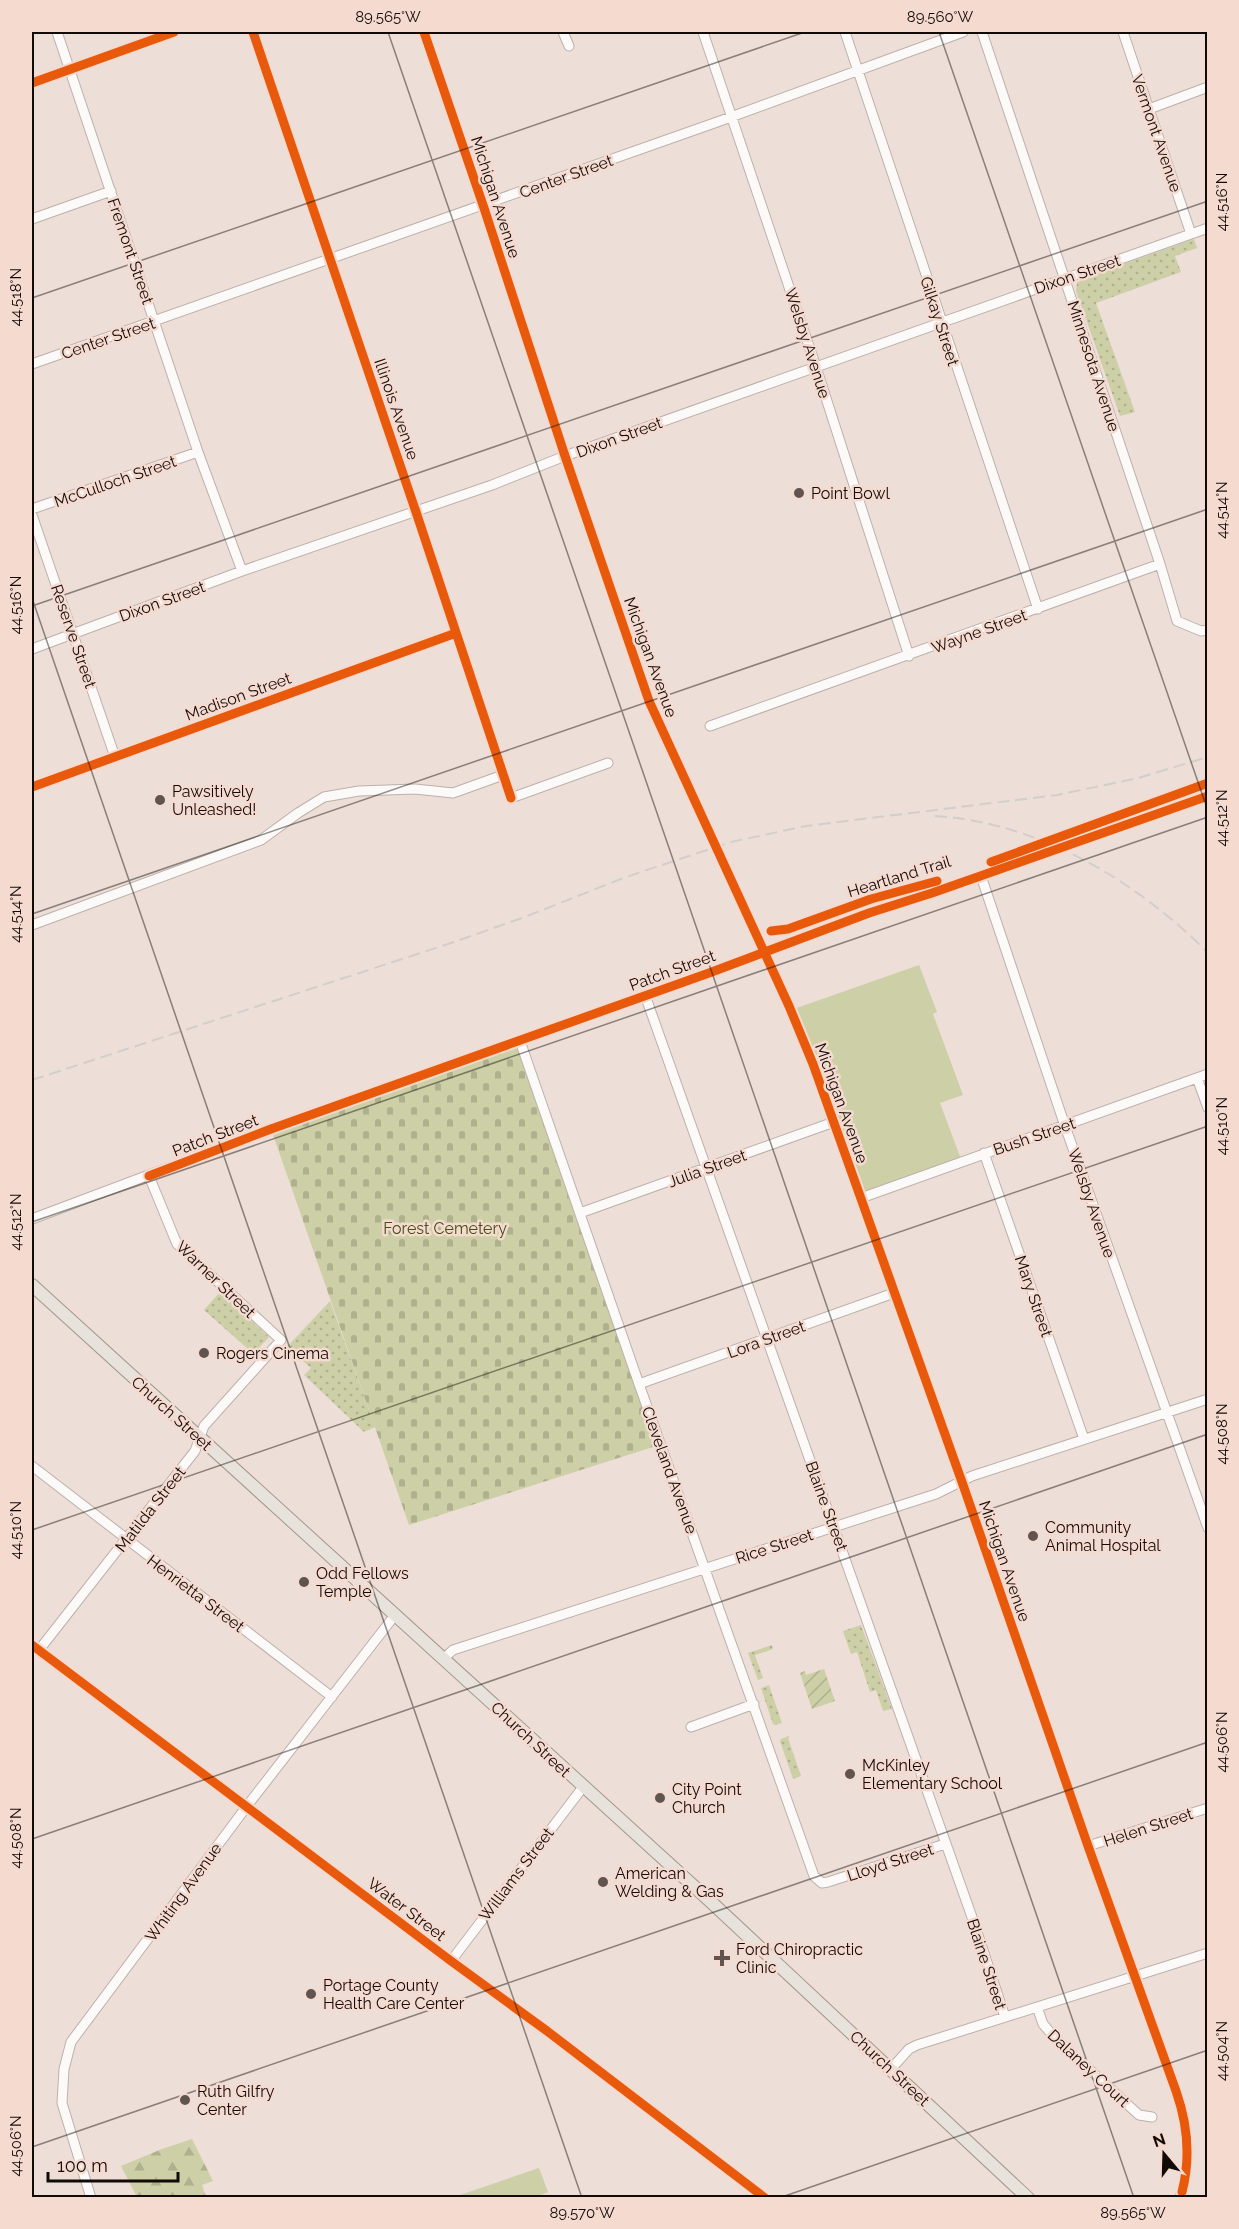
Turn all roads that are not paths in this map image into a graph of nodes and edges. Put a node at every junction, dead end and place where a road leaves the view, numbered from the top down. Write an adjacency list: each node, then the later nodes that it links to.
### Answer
1 (57, 32): 12 (street, Fremont Street)
2 (174, 32): 12 (street)
3 (253, 32): 23 (street, Illinois Avenue)
4 (424, 32): 19 (street, Michigan Avenue)
5 (563, 32): 11 (street)
6 (702, 32): 17 (street, Welsby Avenue)
7 (845, 32): 13 (street, Gilkay Street)
8 (963, 32): 13 (street, Center Street)
9 (982, 32): 24 (street, Minnesota Avenue)
10 (1123, 32): 16 (street, Vermont Avenue)
11 (569, 46)
12 (70, 69): 14 (street); 18 (street, Fremont Street)
13 (857, 70): 17 (street, Center Street); 26 (street, Gilkay Street)
14 (32, 83)
15 (1208, 87): 16 (street)
16 (1149, 109): 22 (street, Vermont Avenue)
17 (732, 117): 19 (street, Center Street); 28 (street, Welsby Avenue)
18 (111, 191): 20 (street); 25 (street, Fremont Street)
19 (483, 205): 23 (street, Center Street); 30 (street, Michigan Avenue)
20 (32, 219)
21 (1208, 228): 22 (street, Dixon Street)
22 (1191, 234): 24 (street, Dixon Street)
23 (329, 258): 25 (street, Center Street); 32 (street, Illinois Avenue)
24 (1065, 277): 26 (street, Dixon Street); 34 (street, Minnesota Avenue)
25 (155, 321): 27 (street, Center Street); 29 (street, Fremont Street)
26 (941, 322): 28 (street, Dixon Street); 36 (street, Gilkay Street)
27 (32, 364)
28 (816, 367): 30 (street, Dixon Street); 41 (street, Welsby Avenue)
29 (198, 452): 31 (street, McCulloch Street); 35 (street, Fremont Street)
30 (565, 456): 32 (street, Dixon Street); 50 (street, Michigan Avenue)
31 (32, 509)
32 (416, 512): 35 (street, Dixon Street); 39 (street, Illinois Avenue)
33 (32, 515): 38 (street, Reserve Street)
34 (1160, 564): 36 (street, Wayne Street); 37 (street)
35 (243, 571): 38 (street, Dixon Street)
36 (1038, 609): 41 (street, Wayne Street)
37 (1208, 630)
38 (74, 633): 40 (street, Dixon Street); 43 (street, Reserve Street)
39 (456, 633): 43 (street, Madison Street); 45 (street, Illinois Avenue)
40 (32, 649)
41 (909, 656): 42 (street, Wayne Street)
42 (711, 726)
43 (116, 757): 46 (street, Madison Street)
44 (608, 763): 45 (street, Illinois Avenue)
45 (503, 775): 49 (street)
46 (32, 787)
47 (1208, 796): 48 (street, Patch Street)
48 (981, 876): 50 (street, Patch Street); 57 (street, Welsby Avenue)
49 (32, 926)
50 (765, 952): 51 (street, Patch Street); 56 (street, Michigan Avenue)
51 (645, 995): 52 (street, Patch Street); 59 (street, Blaine Street)
52 (520, 1041): 60 (street, Patch Street); 62 (street, Cleveland Avenue)
53 (1208, 1074): 54 (street, Bush Street)
54 (1197, 1078): 55 (street); 57 (street, Bush Street)
55 (1208, 1108)
56 (834, 1122): 59 (street, Julia Street); 61 (street, Michigan Avenue)
57 (1065, 1126): 58 (street, Bush Street); 70 (street, Welsby Avenue)
58 (984, 1154): 61 (street, Bush Street); 72 (street, Mary Street)
59 (707, 1168): 62 (street, Julia Street); 66 (street, Blaine Street)
60 (149, 1176): 63 (street, Patch Street); 67 (street, Warner Street)
61 (861, 1198): 65 (street, Michigan Avenue)
62 (580, 1213): 68 (street, Cleveland Avenue)
63 (32, 1219)
64 (32, 1285): 71 (main road, Church Street)
65 (894, 1293): 66 (street, Lora Street); 74 (street, Michigan Avenue)
66 (768, 1338): 68 (street, Lora Street); 75 (street, Blaine Street)
67 (281, 1340): 71 (street, Matilda Street)
68 (639, 1384): 78 (street, Cleveland Avenue)
69 (1208, 1398): 70 (street, Rice Street)
70 (1165, 1412): 72 (street, Rice Street); 76 (street, Welsby Avenue)
71 (200, 1438): 77 (street, Matilda Street); 79 (main road, Church Street)
72 (1084, 1439): 74 (street, Rice Street)
73 (32, 1466): 77 (street, Henrietta Street)
74 (962, 1482): 75 (street, Rice Street); 89 (street, Michigan Avenue)
75 (835, 1527): 78 (street, Rice Street); 88 (street, Blaine Street)
76 (1208, 1528)
77 (126, 1540): 80 (street, Matilda Street); 82 (street, Henrietta Street)
78 (706, 1568): 81 (street, Rice Street); 83 (street, Cleveland Avenue)
79 (395, 1615): 81 (main road, Church Street); 82 (street, Whiting Avenue)
80 (35, 1647): 86 (street, Water Street)
81 (443, 1659): 85 (main road, Church Street)
82 (332, 1697): 86 (street, Whiting Avenue)
83 (754, 1704): 84 (street); 90 (street, Cleveland Avenue)
84 (691, 1727)
85 (583, 1787): 92 (street, Williams Street); 96 (main road, Church Street)
86 (247, 1806): 92 (street, Water Street); 98 (street, Whiting Avenue)
87 (1208, 1808): 89 (street, Helen Street)
88 (945, 1844): 90 (street, Lloyd Street); 95 (street, Blaine Street)
89 (1088, 1846): 93 (street, Michigan Avenue)
90 (835, 1880)
91 (1208, 1953): 93 (street)
92 (451, 1961): 99 (street, Water Street)
93 (1134, 1976): 94 (street); 101 (street, Michigan Avenue)
94 (1037, 2007): 95 (street); 97 (street, Dalaney Court)
95 (1005, 2017): 96 (street)
96 (891, 2069): 100 (main road, Church Street)
97 (1152, 2117)
98 (91, 2198)
99 (765, 2198)
100 (1028, 2198)
101 (1180, 2198)

